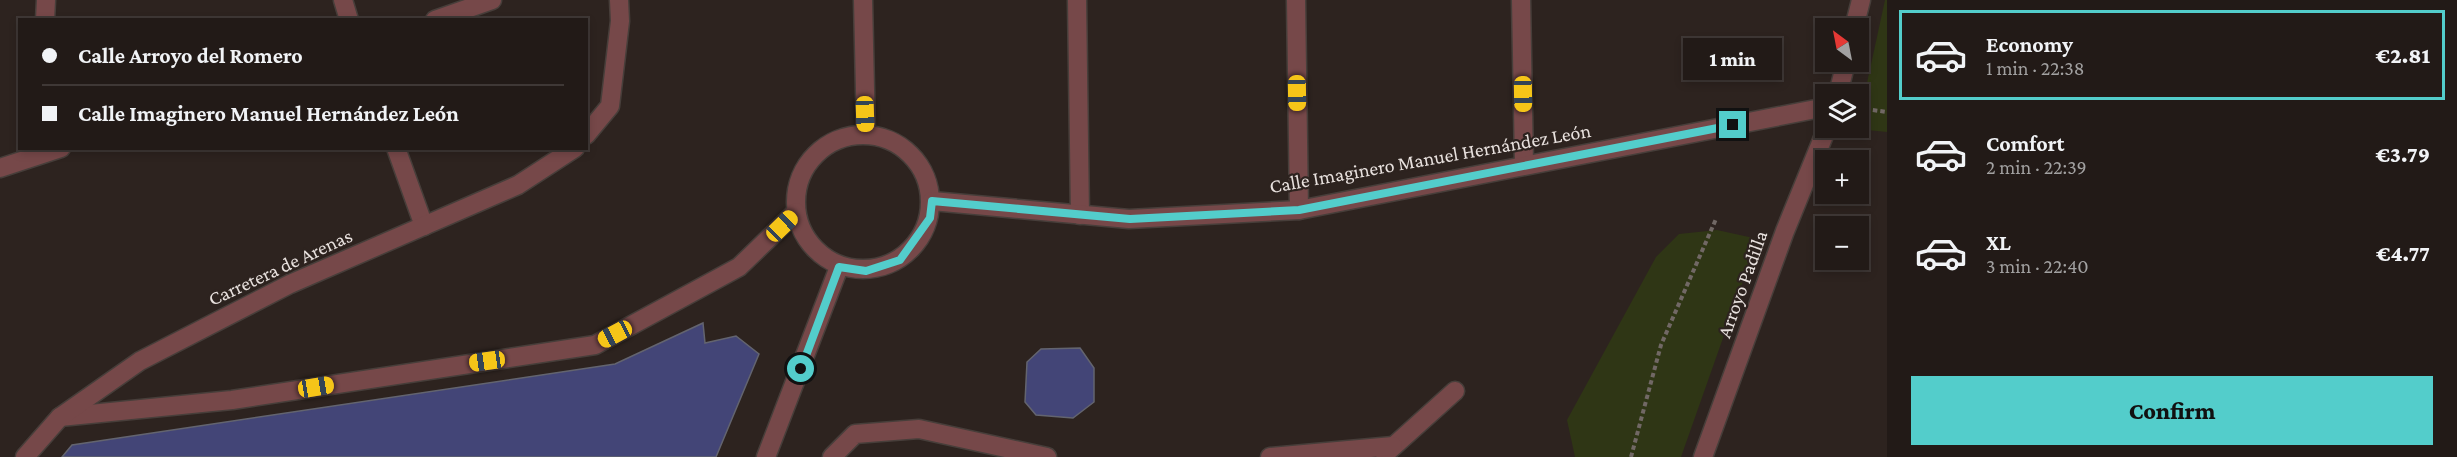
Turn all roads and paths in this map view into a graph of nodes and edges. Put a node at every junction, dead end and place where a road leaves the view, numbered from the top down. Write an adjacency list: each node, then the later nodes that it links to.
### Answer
1 (46, 0): 10 (street)
2 (343, 0): 11 (street)
3 (492, 0): 12 (street)
4 (619, 0): 17 (street)
5 (863, 0): 18 (street)
6 (1077, 0): 28 (street)
7 (1296, 0): 26 (street)
8 (1521, 0): 23 (street)
9 (1861, 0): 13 (street)
10 (45, 18)
11 (349, 18)
12 (441, 18)
13 (1856, 18)
14 (1815, 109): 23 (street, Calle Imaginero Manuel Hernández León)
15 (1869, 110): 16 (path)
16 (1887, 112)
17 (588, 133)
18 (866, 134): 25 (street); 27 (street)
19 (1823, 138): 41 (street, Arroyo Padilla)
20 (397, 150): 30 (street)
21 (572, 150): 30 (street, Carretera de Arenas)
22 (43, 152): 24 (street)
23 (1524, 164): 26 (street, Calle Imaginero Manuel Hernández León)
24 (0, 168)
25 (932, 201): 28 (street, Calle Imaginero Manuel Hernández León); 31 (street)
26 (1299, 210): 28 (street, Calle Imaginero Manuel Hernández León)
27 (796, 212): 31 (street); 33 (street)
28 (1080, 215)
29 (1716, 219): 40 (path)
30 (424, 226): 33 (street, Carretera de Arenas)
31 (839, 267): 36 (street)
32 (1455, 391): 34 (street)
33 (60, 417): 35 (street, Carretera de Arenas)
34 (1387, 452): 39 (street)
35 (25, 457)
36 (766, 457)
37 (832, 457): 38 (street)
38 (1047, 457)
39 (1270, 457)
40 (1631, 457)
41 (1702, 457)

